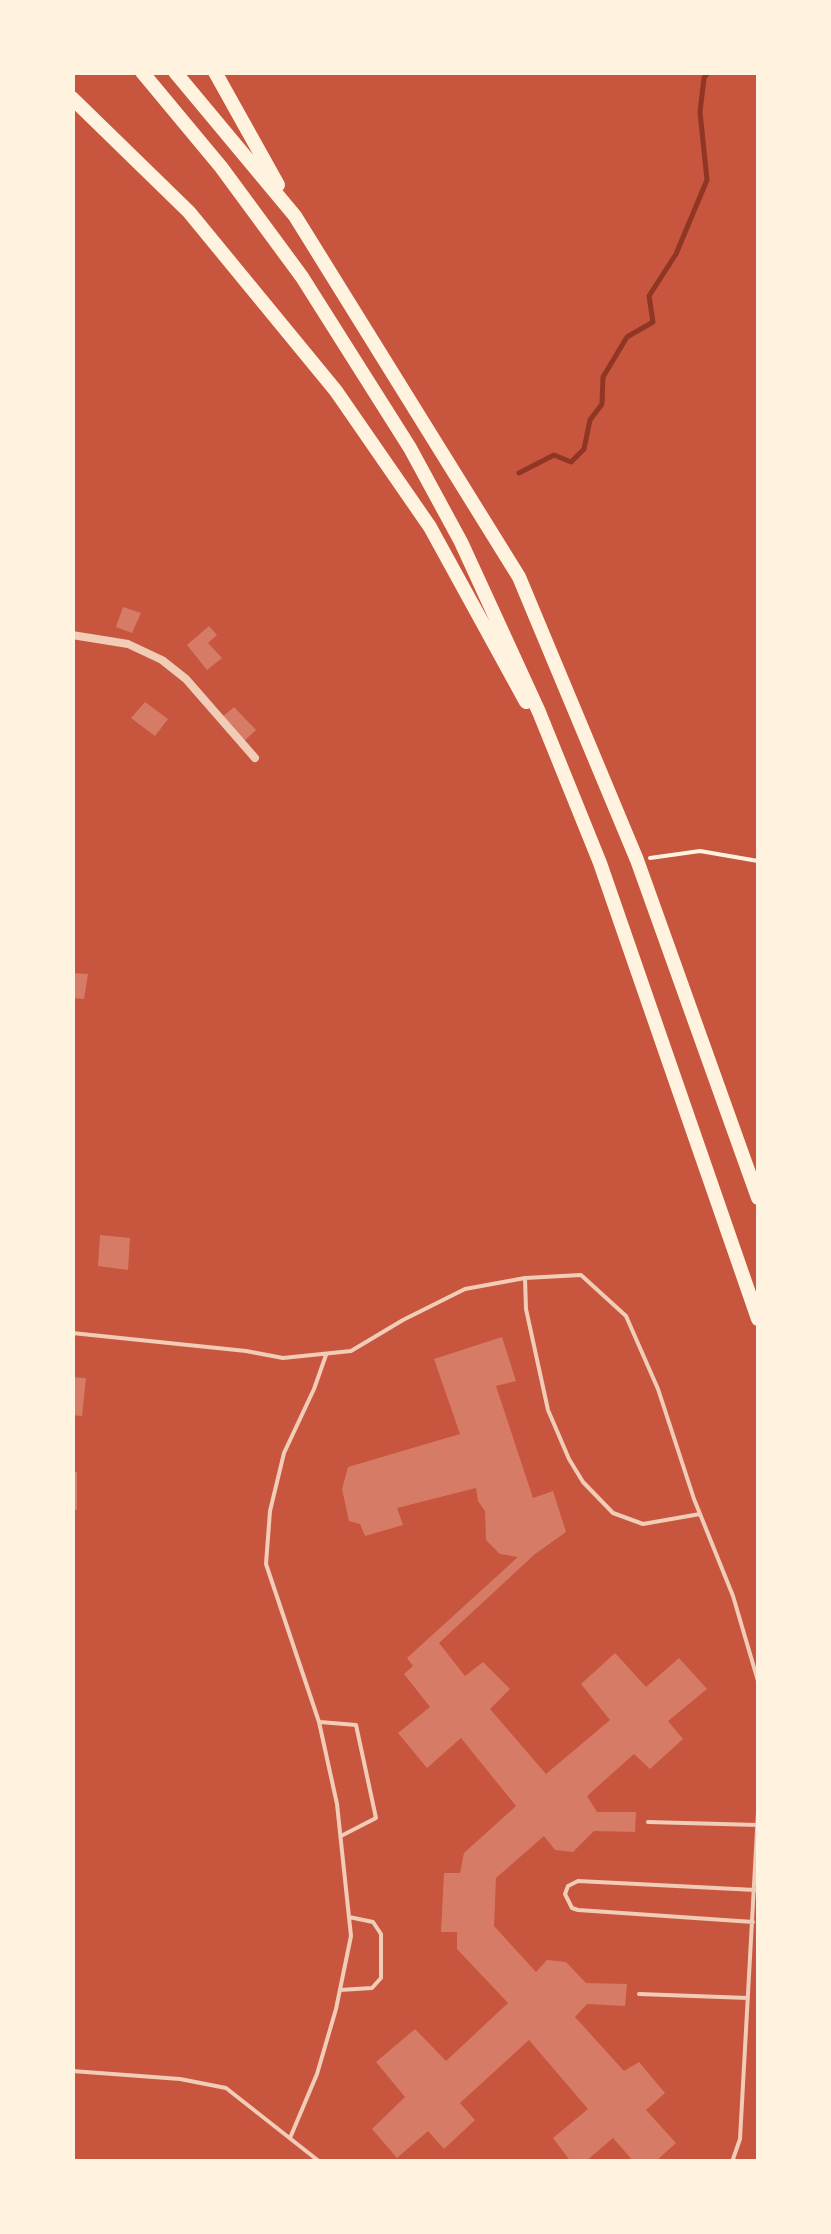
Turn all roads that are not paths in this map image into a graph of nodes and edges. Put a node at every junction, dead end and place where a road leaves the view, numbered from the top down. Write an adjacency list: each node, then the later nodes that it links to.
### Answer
1 (142, 72): 8 (highway)
2 (175, 72): 5 (highway)
3 (215, 72): 5 (highway)
4 (72, 98): 8 (highway)
5 (295, 216): 9 (highway)
6 (72, 634): 7 (street)
7 (255, 758)
8 (570, 788): 11 (highway)
9 (758, 1198)
10 (524, 1278): 13 (lane); 14 (lane); 14 (lane)
11 (758, 1319)
12 (72, 1334): 13 (lane)
13 (326, 1354): 16 (lane)
14 (700, 1514): 15 (lane)
15 (758, 1681)
16 (319, 1722): 20 (lane); 20 (lane)
17 (758, 1812): 19 (lane)
18 (648, 1822): 19 (lane)
19 (758, 1825): 21 (lane)
20 (341, 1836): 22 (lane)
21 (755, 1890): 23 (lane); 23 (lane)
22 (349, 1916): 24 (lane); 24 (lane)
23 (753, 1922): 26 (lane)
24 (340, 1990): 28 (lane)
25 (639, 1994): 26 (lane)
26 (748, 1998): 30 (lane)
27 (72, 2071): 28 (lane)
28 (290, 2138): 29 (lane)
29 (320, 2162)
30 (732, 2162)

